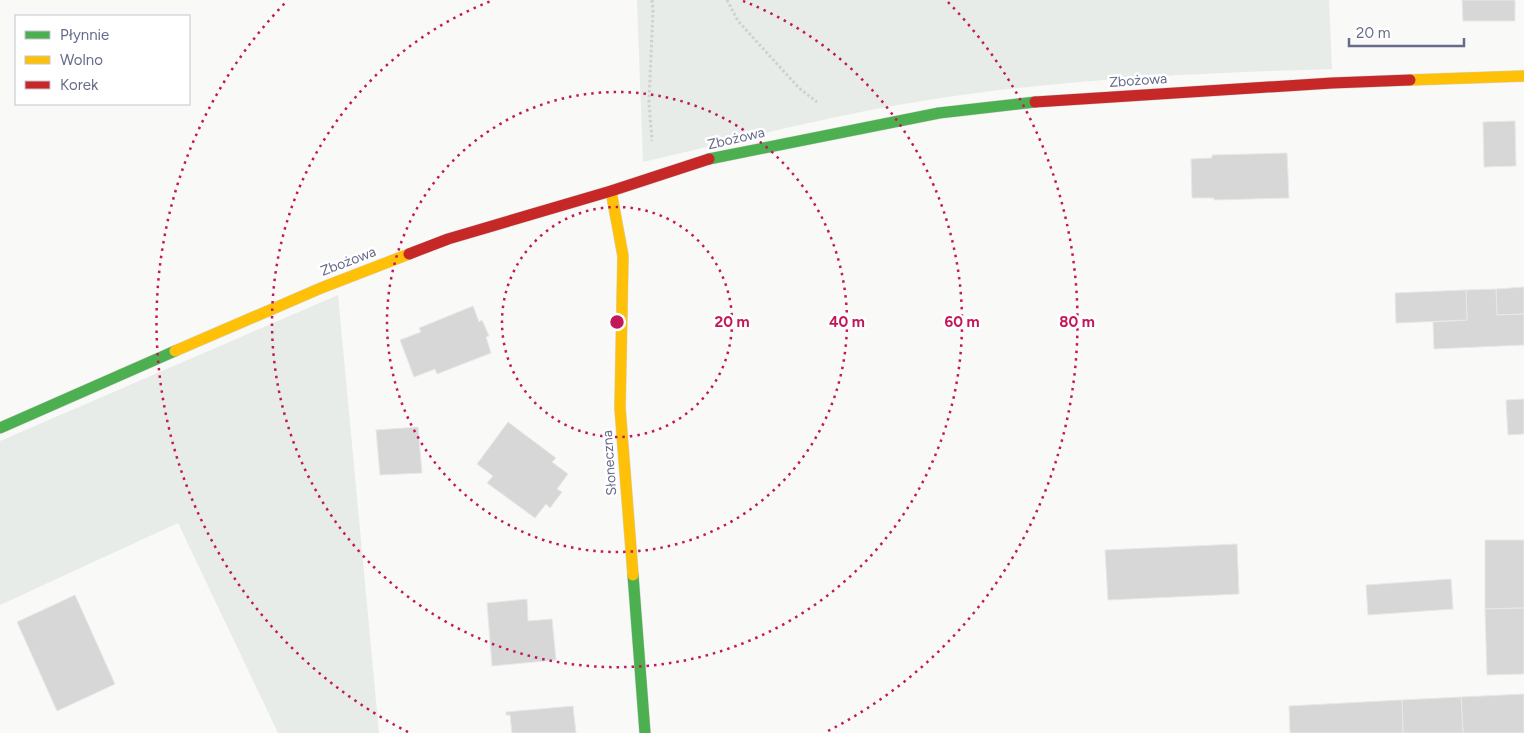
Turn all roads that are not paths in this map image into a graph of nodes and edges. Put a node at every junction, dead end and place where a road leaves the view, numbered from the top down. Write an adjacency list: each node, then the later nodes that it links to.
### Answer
1 (1524, 76): 2 (street, Zbożowa)
2 (611, 191): 3 (street, Zbożowa); 4 (street, Słoneczna)
3 (0, 428)
4 (645, 733)

